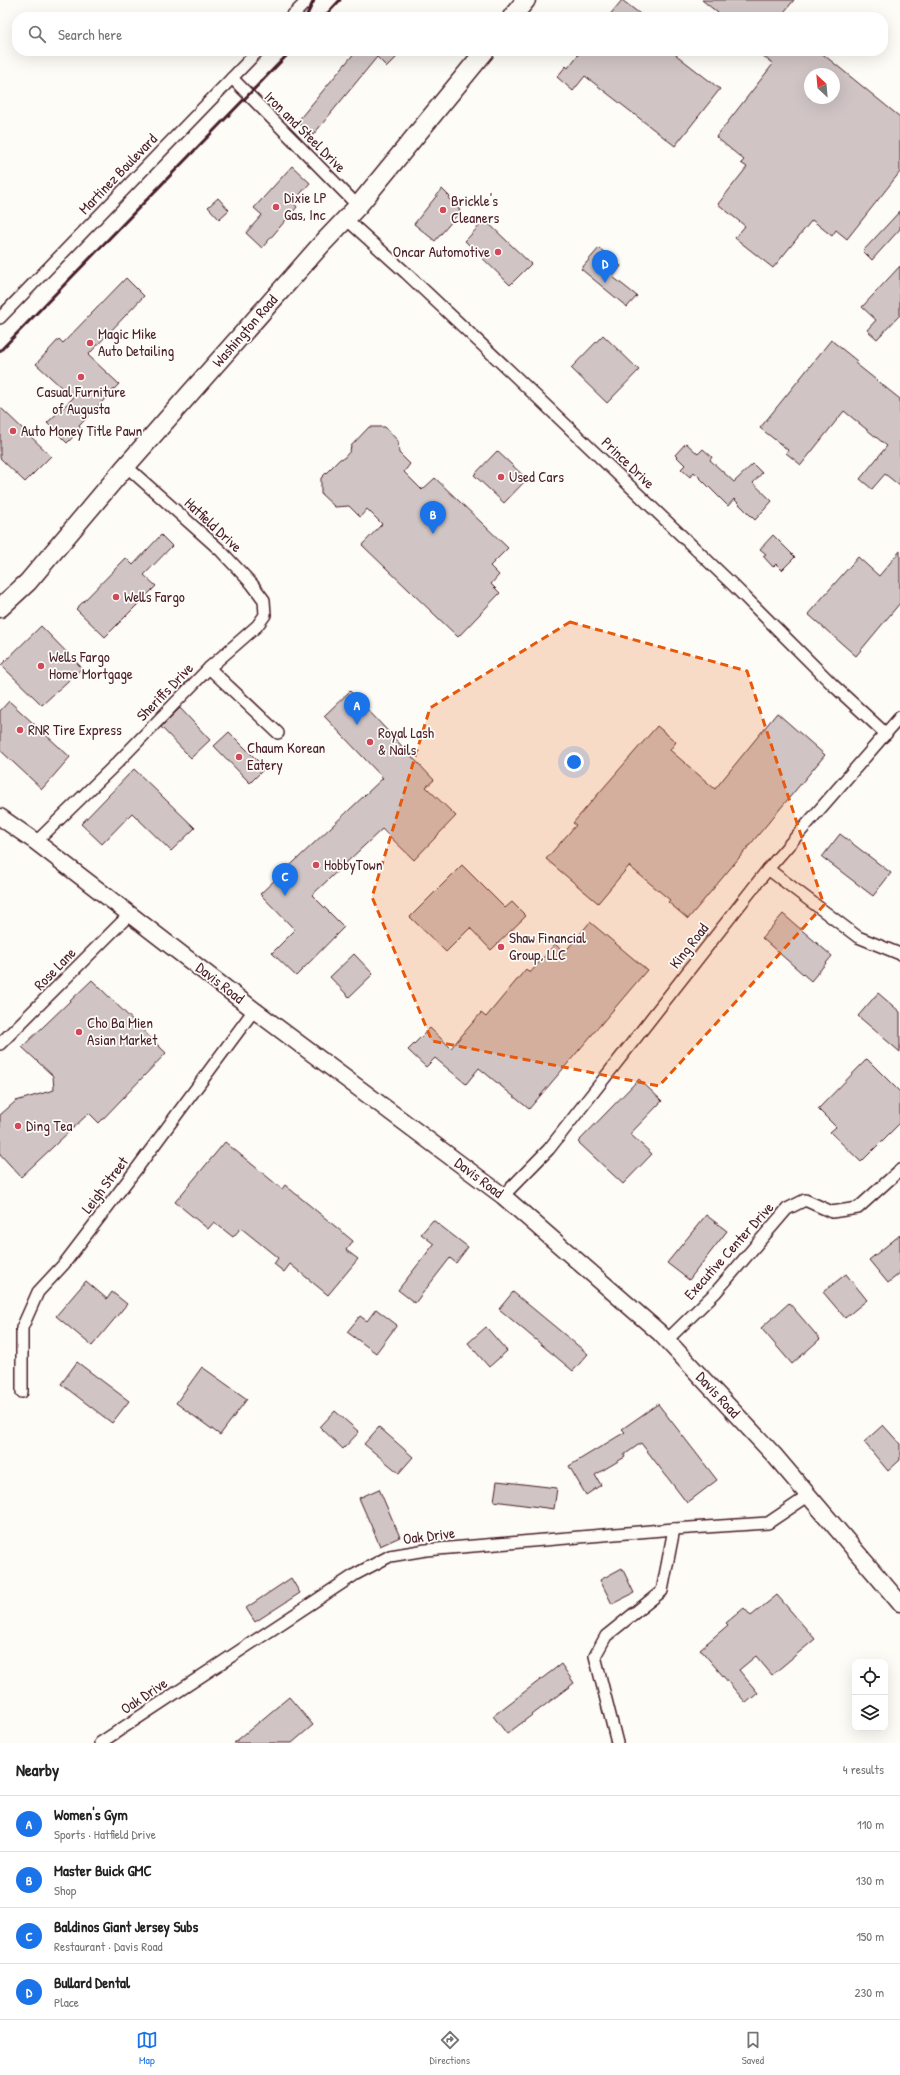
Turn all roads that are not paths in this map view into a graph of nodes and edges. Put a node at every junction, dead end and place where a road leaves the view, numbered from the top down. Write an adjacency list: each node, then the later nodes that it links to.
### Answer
1 (308, 0): 3 (street)
2 (526, 0): 4 (main road)
3 (296, 12)
4 (516, 12)
5 (253, 56): 7 (street, Martinez Boulevard)
6 (481, 56): 8 (main road, Washington Road)
7 (232, 78): 8 (street, Iron and Steel Drive); 9 (street, Martinez Boulevard)
8 (352, 212): 10 (main road, Washington Road); 16 (street, Prince Drive)
9 (0, 318)
10 (126, 466): 11 (main road, Washington Road); 12 (street, Hatfield Drive)
11 (0, 608)
12 (265, 615): 13 (street, Sheriffs Drive)
13 (209, 668): 15 (street); 18 (street, Sheriffs Drive)
14 (900, 717): 16 (street, King Road)
15 (278, 733)
16 (886, 734): 19 (street, King Road)
17 (0, 817): 18 (main road, Davis Road)
18 (36, 842): 20 (main road, Davis Road)
19 (768, 869): 21 (street); 25 (street, King Road)
20 (130, 914): 22 (main road, Davis Road); 23 (street, Rose Lane)
21 (900, 954)
22 (254, 1010): 25 (main road, Davis Road); 27 (street, Leigh Street)
23 (0, 1044)
24 (900, 1170): 26 (street, Executive Center Drive)
25 (503, 1196): 26 (main road, Davis Road)
26 (667, 1340): 28 (main road, Davis Road)
27 (22, 1392)
28 (808, 1496): 29 (street, Oak Drive); 30 (main road, Davis Road)
29 (674, 1529): 31 (street, Oak Drive); 32 (street)
30 (900, 1602)
31 (100, 1743)
32 (618, 1743)

